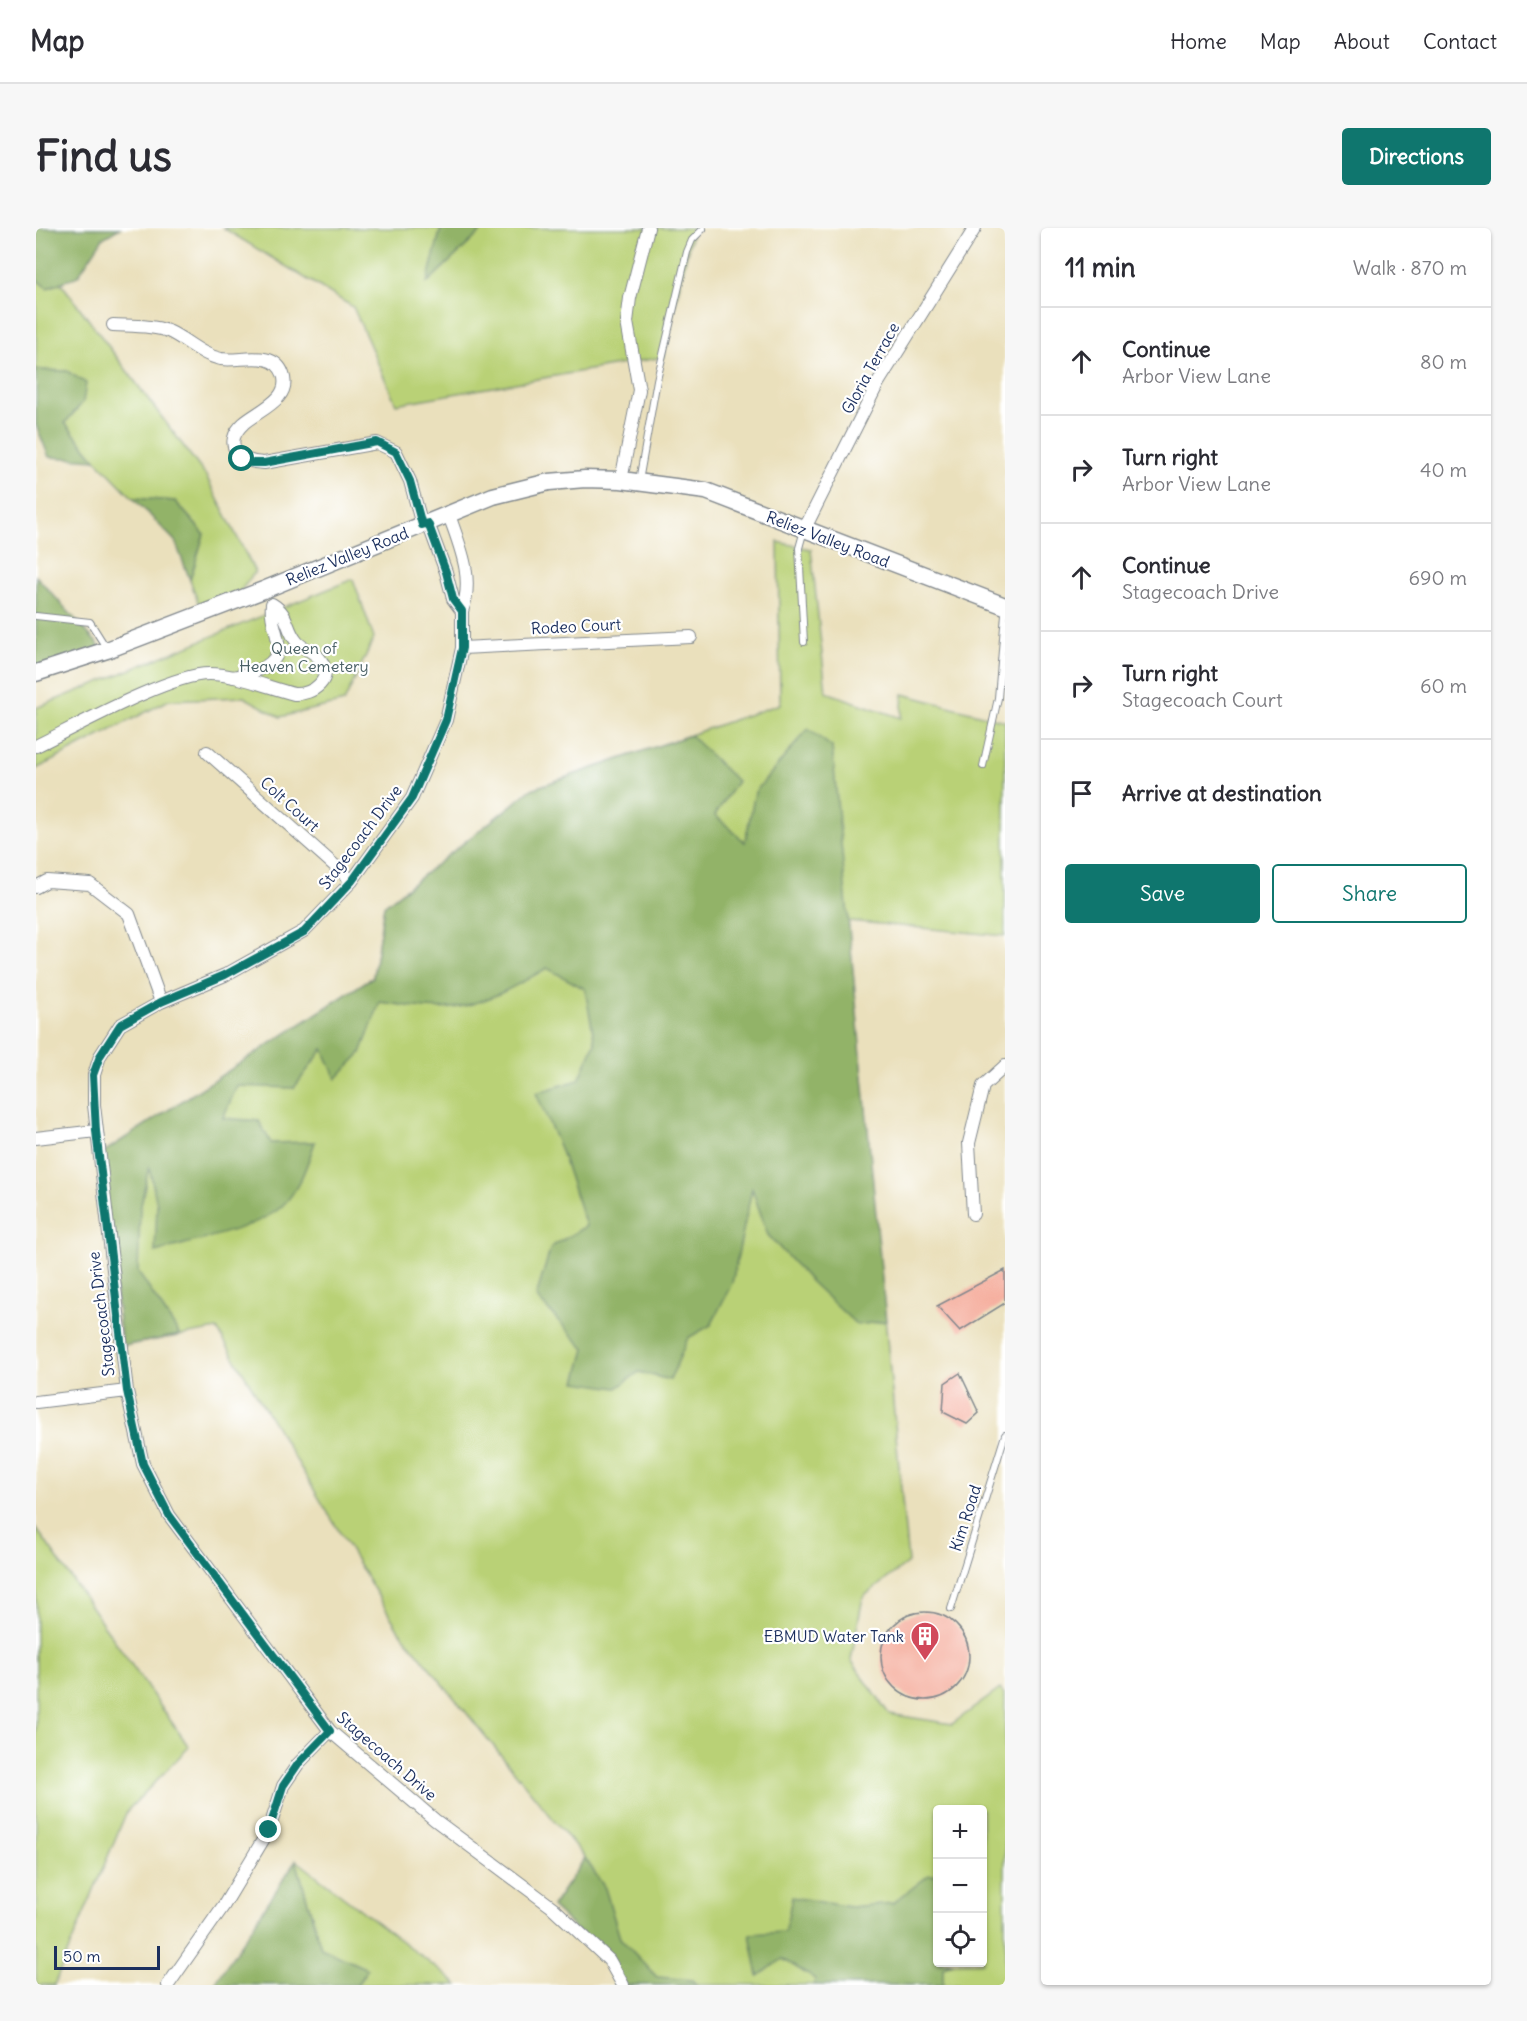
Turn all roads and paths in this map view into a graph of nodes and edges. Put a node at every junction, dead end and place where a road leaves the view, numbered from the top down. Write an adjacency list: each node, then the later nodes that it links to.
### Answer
1 (648, 228): 5 (street)
2 (975, 228): 9 (street, Gloria Terrace)
3 (703, 229): 6 (lane)
4 (113, 325): 8 (street, Stagecoach Drive)
5 (621, 480): 6 (main road, Reliez Valley Road); 7 (main road, Reliez Valley Road)
6 (639, 482): 9 (main road, Reliez Valley Road)
7 (448, 512): 8 (main road, Reliez Valley Road); 10 (street, Stagecoach Drive)
8 (425, 524): 11 (street, Stagecoach Drive); 12 (main road, Reliez Valley Road)
9 (804, 530): 13 (main road, Reliez Valley Road); 18 (lane)
10 (466, 567): 11 (street); 14 (street, Stagecoach Drive)
11 (446, 572): 14 (street, Stagecoach Drive)
12 (269, 596): 19 (street); 21 (main road, Reliez Valley Road); 22 (street)
13 (1005, 606)
14 (462, 611): 20 (street, Stagecoach Drive)
15 (1005, 614): 27 (lane)
16 (36, 616): 21 (lane)
17 (691, 637): 20 (street, Rodeo Court)
18 (804, 642)
19 (298, 644): 22 (street); 24 (street)
20 (462, 648): 28 (street, Stagecoach Drive)
21 (107, 650): 23 (main road, Reliez Valley Road)
22 (278, 651): 24 (street)
23 (36, 673)
24 (233, 677): 25 (street)
25 (36, 746)
26 (207, 752): 28 (street, Colt Court)
27 (983, 766)
28 (352, 881): 30 (street, Stagecoach Drive)
29 (36, 887): 30 (street)
30 (161, 1002): 32 (street, Stagecoach Drive)
31 (1005, 1066): 34 (street)
32 (96, 1131): 33 (street); 35 (street, Stagecoach Drive)
33 (36, 1138)
34 (973, 1214)
35 (127, 1391): 36 (street); 39 (street, Stagecoach Drive)
36 (36, 1402)
37 (1005, 1436): 38 (lane, Kim Road)
38 (951, 1609)
39 (330, 1731): 40 (street); 41 (street, Stagecoach Drive)
40 (168, 1985)
41 (623, 1985)

